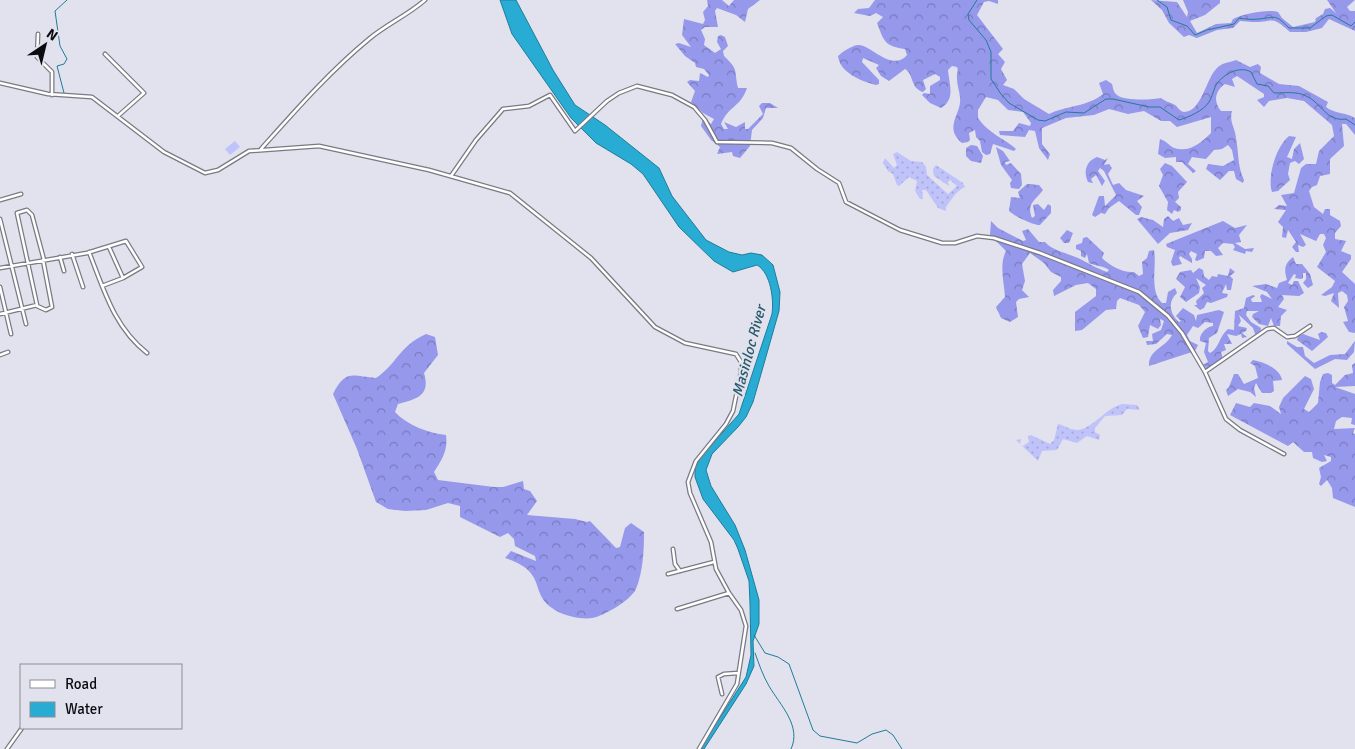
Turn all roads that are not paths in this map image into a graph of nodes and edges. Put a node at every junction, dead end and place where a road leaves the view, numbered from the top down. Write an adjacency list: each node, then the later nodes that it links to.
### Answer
1 (425, 0): 7 (street)
2 (38, 34): 5 (street)
3 (105, 54): 6 (street)
4 (0, 83): 5 (street)
5 (52, 95): 6 (street)
6 (118, 116): 7 (street)
7 (261, 149): 8 (street)
8 (451, 176): 37 (street); 40 (street)
9 (21, 194): 10 (street)
10 (0, 200)
11 (0, 219): 12 (street)
12 (4, 240): 13 (street); 20 (street)
13 (0, 242)
14 (110, 247): 15 (street); 23 (street); 23 (street)
15 (89, 252): 16 (street); 24 (street)
16 (72, 254): 17 (street); 26 (street)
17 (60, 256): 18 (street); 22 (street)
18 (44, 260): 19 (street); 19 (street); 27 (street)
19 (28, 262): 20 (street); 27 (street)
20 (12, 265): 21 (street); 28 (street)
21 (0, 268)
22 (64, 272)
23 (122, 278): 24 (street)
24 (102, 286): 35 (street)
25 (0, 287): 29 (street)
26 (83, 287)
27 (37, 306): 28 (street)
28 (22, 310): 29 (street); 31 (street)
29 (6, 313): 30 (street); 33 (street)
30 (0, 314)
31 (26, 324)
32 (1310, 326): 37 (street)
33 (11, 334)
34 (8, 352): 36 (street)
35 (147, 353)
36 (0, 355)
37 (1205, 372): 38 (street)
38 (1284, 454)
39 (674, 549): 41 (street)
40 (714, 562): 41 (street); 43 (street)
41 (680, 571): 42 (street)
42 (668, 574)
43 (729, 593): 44 (street); 45 (street)
44 (676, 609)
45 (738, 672): 46 (street); 49 (street)
46 (722, 694)
47 (21, 729): 48 (street)
48 (7, 749)
49 (700, 749)

